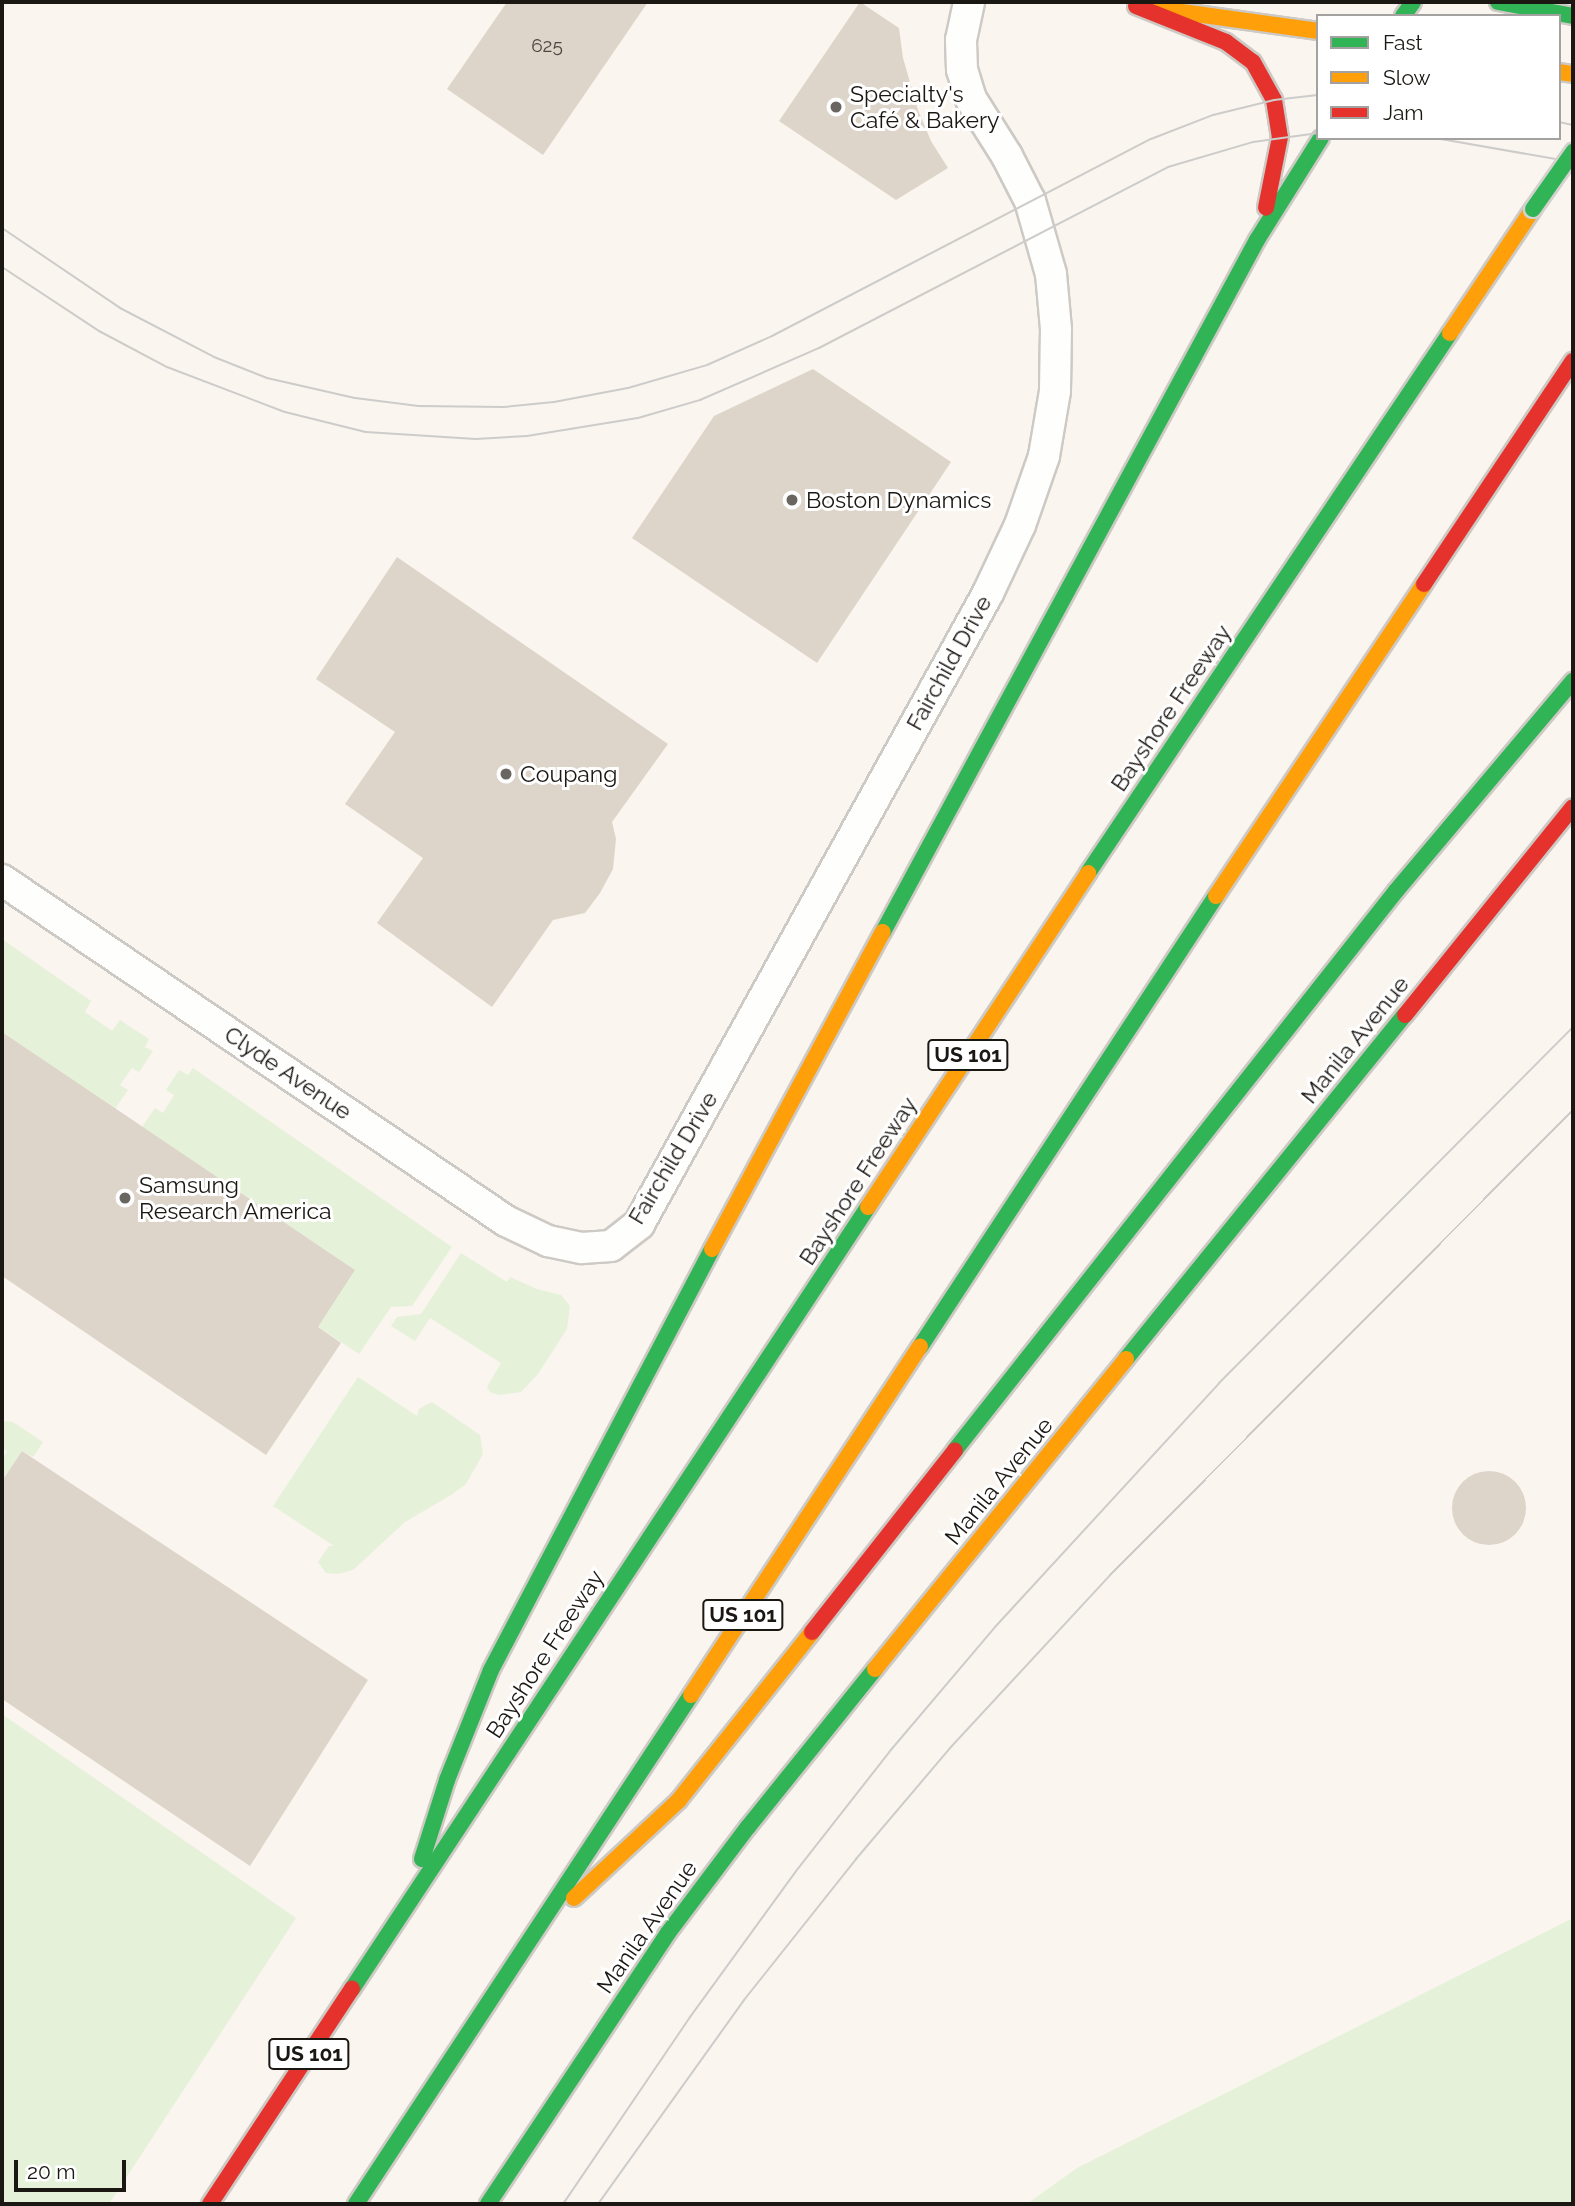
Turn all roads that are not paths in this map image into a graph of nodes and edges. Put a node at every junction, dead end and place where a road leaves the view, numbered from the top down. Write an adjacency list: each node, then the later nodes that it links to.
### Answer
1 (969, 2): 13 (street, Fairchild Drive)
2 (1498, 2): 4 (main road)
3 (1131, 4): 5 (main road); 8 (main road)
4 (1573, 16)
5 (1316, 31)
6 (1320, 140): 8 (main road)
7 (1573, 152): 14 (main road, Bayshore Freeway / US 101, bridge)
8 (1257, 240): 14 (main road)
9 (1573, 361): 15 (main road, US 101)
10 (1573, 681): 15 (main road)
11 (1573, 807): 18 (main road, Manila Avenue)
12 (2, 880): 13 (street, Clyde Avenue)
13 (582, 1248)
14 (408, 1903): 16 (main road, Bayshore Freeway / US 101)
15 (530, 1940): 17 (main road, US 101)
16 (210, 2204)
17 (356, 2204)
18 (488, 2204)

